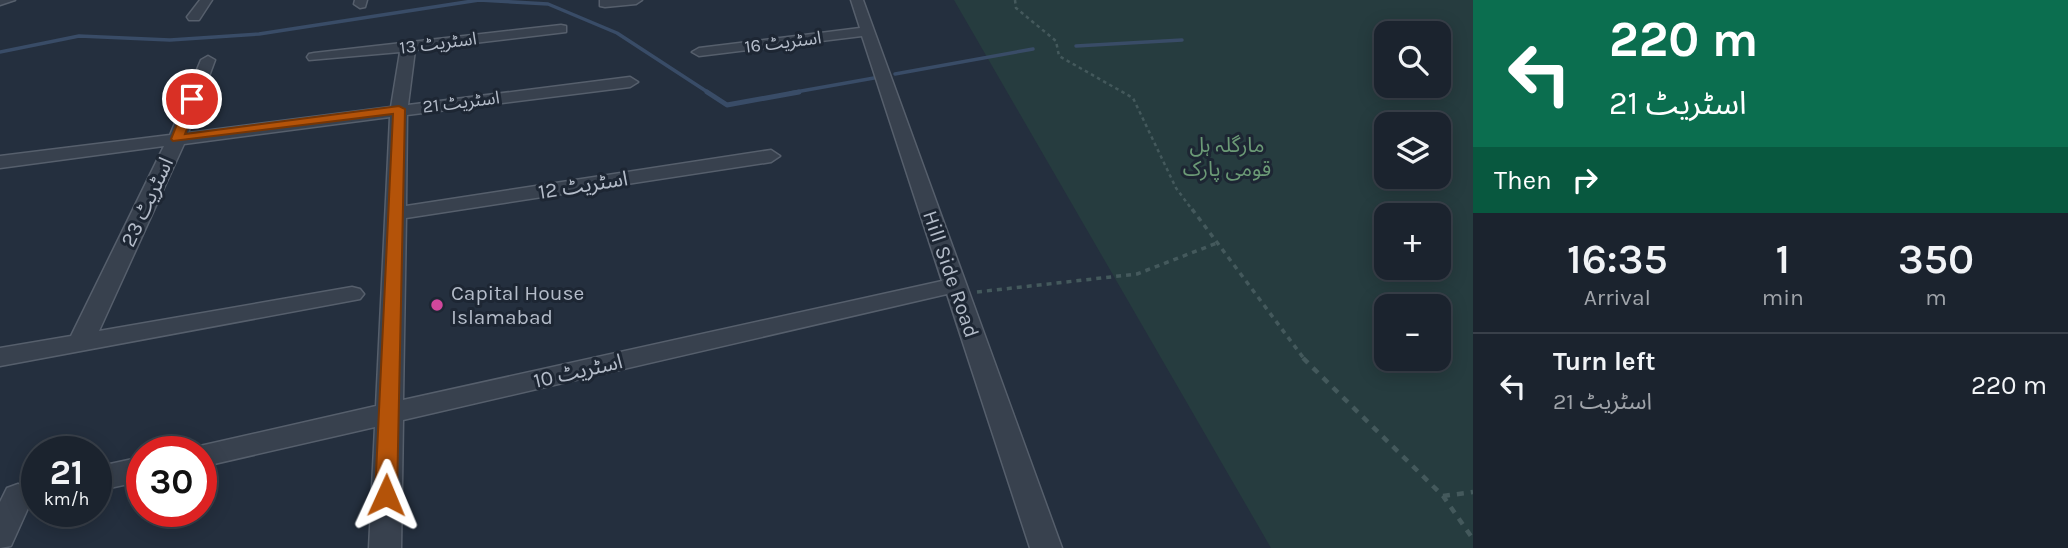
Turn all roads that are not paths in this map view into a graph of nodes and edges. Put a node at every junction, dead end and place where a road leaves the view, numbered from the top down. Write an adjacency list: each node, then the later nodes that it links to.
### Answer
1 (9, 0): 5 (street)
2 (206, 0): 7 (street)
3 (636, 0): 6 (street)
4 (857, 0): 9 (street, Hill Side Road)
5 (0, 1)
6 (605, 3)
7 (194, 17)
8 (561, 29): 10 (street, اسٹریٹ 13)
9 (868, 32): 11 (street, اسٹریٹ 16); 20 (street, Hill Side Road)
10 (408, 47): 12 (street, اسٹریٹ 13); 15 (street)
11 (699, 52)
12 (314, 57)
13 (208, 60): 16 (street, اسٹریٹ 23)
14 (630, 82): 15 (street, اسٹریٹ 21)
15 (399, 109): 16 (street, اسٹریٹ 21); 19 (street)
16 (177, 139): 18 (street, اسٹریٹ 21); 22 (street, اسٹریٹ 23)
17 (771, 156): 19 (street, اسٹریٹ 12)
18 (0, 162)
19 (395, 214): 24 (street)
20 (957, 290): 24 (street, اسٹریٹ 10); 28 (street, Hill Side Road)
21 (352, 295): 22 (street)
22 (81, 342): 23 (street)
23 (0, 357)
24 (388, 415): 25 (street, اسٹریٹ 10); 29 (street)
25 (217, 452)
26 (18, 497): 27 (street)
27 (0, 536)
28 (1039, 546)
29 (385, 548)

